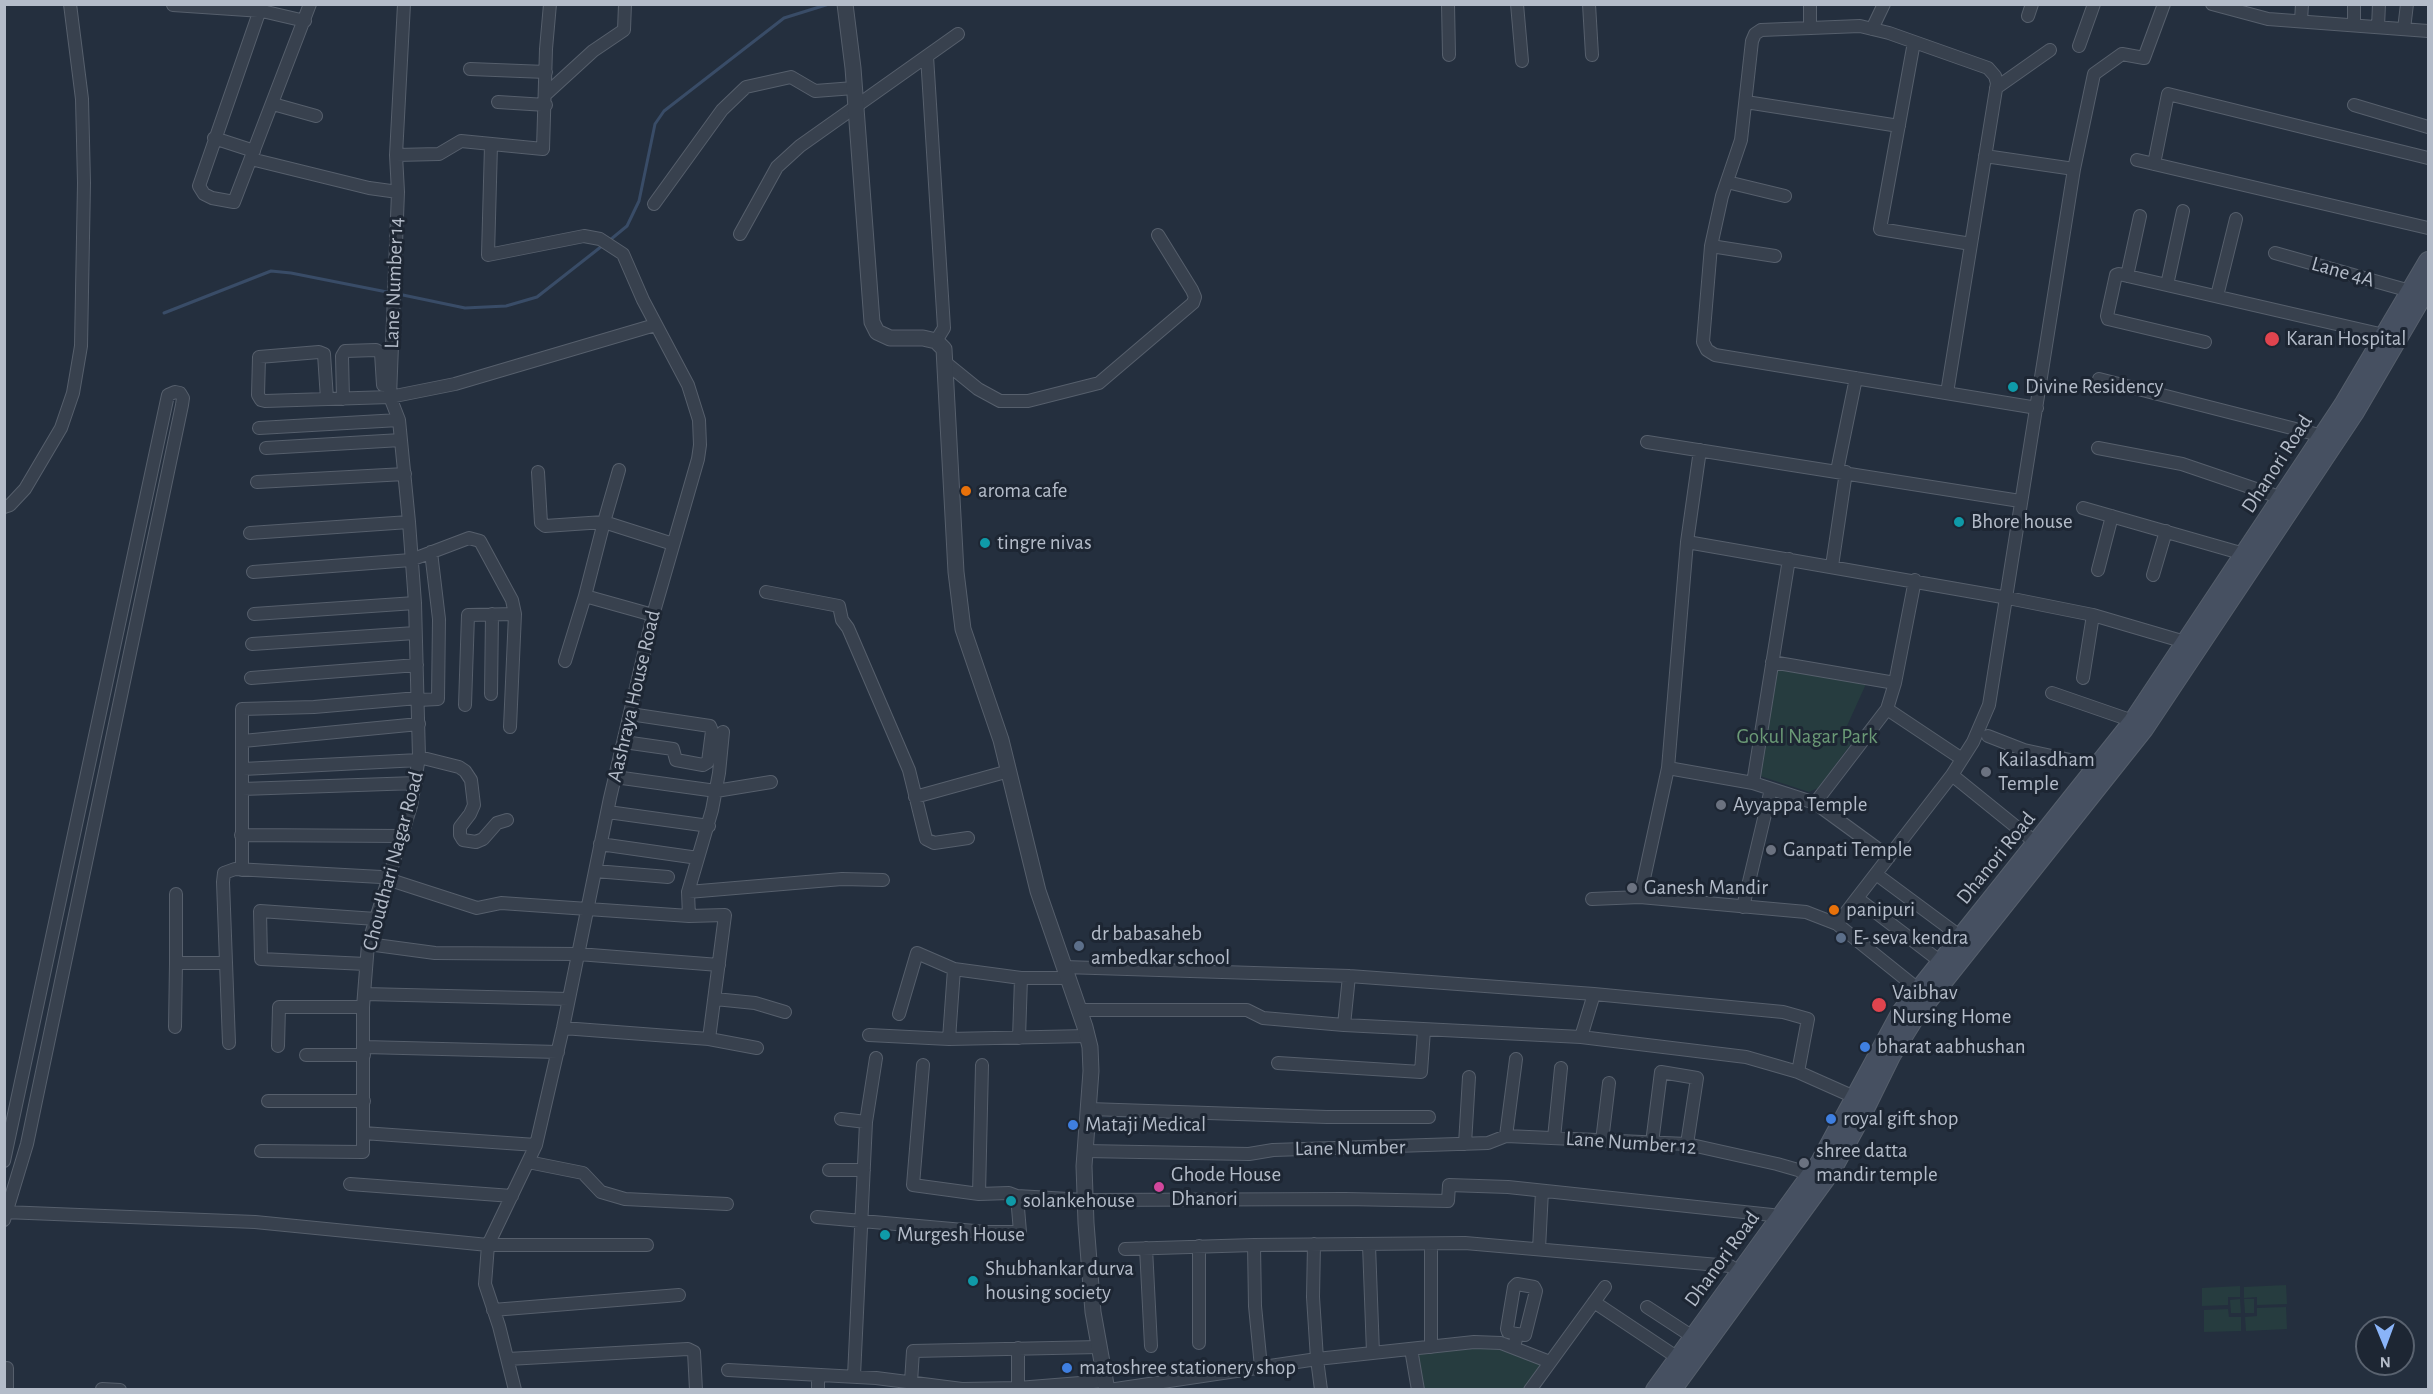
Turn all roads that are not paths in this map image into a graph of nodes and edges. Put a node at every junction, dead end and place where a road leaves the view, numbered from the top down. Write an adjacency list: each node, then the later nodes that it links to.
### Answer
1 (70, 4): 108 (street)
2 (310, 4): 23 (street)
3 (404, 4): 55 (street, Lane Number 14)
4 (550, 4): 40 (street)
5 (625, 4): 43 (street)
6 (845, 4): 41 (street)
7 (1448, 4): 35 (street)
8 (1517, 4): 38 (street)
9 (1589, 4): 36 (street)
10 (1810, 4): 27 (street)
11 (1884, 4): 28 (street)
12 (2094, 4): 33 (street)
13 (2164, 4): 60 (street)
14 (2302, 4): 24 (street)
15 (2354, 4): 25 (street)
16 (2379, 4): 26 (street)
17 (2407, 4): 29 (street)
18 (173, 5): 20 (street)
19 (2214, 5): 22 (street)
20 (212, 6): 21 (street)
21 (262, 8): 23 (street); 52 (street)
22 (2255, 10): 24 (street)
23 (305, 21): 46 (street)
24 (2301, 21): 25 (street)
25 (2354, 24): 26 (street)
26 (2378, 27): 29 (street)
27 (1810, 28): 28 (street); 45 (street)
28 (1872, 29): 32 (street)
29 (2404, 29): 30 (street)
30 (2428, 31)
31 (958, 34): 37 (street)
32 (1914, 42): 42 (street); 50 (street)
33 (2079, 46)
34 (2050, 50): 42 (street)
35 (1449, 55)
36 (1592, 55)
37 (927, 56): 48 (street); 83 (street)
38 (1522, 61)
39 (470, 69): 40 (street)
40 (546, 72): 43 (street)
41 (854, 88): 48 (street); 64 (street)
42 (1996, 88): 56 (street)
43 (546, 99): 44 (street); 53 (street)
44 (498, 102)
45 (1746, 102): 50 (street); 61 (street)
46 (273, 104): 49 (street); 54 (street)
47 (2354, 105): 51 (street)
48 (856, 107): 69 (street); 83 (street)
49 (316, 116)
50 (1899, 126): 71 (street)
51 (2428, 127)
52 (214, 138): 54 (street); 54 (street)
53 (491, 145): 55 (street); 81 (street, Aashraya House Road)
54 (252, 155): 62 (street)
55 (396, 155): 62 (street, Lane Number 14)
56 (1985, 156): 60 (street); 71 (street)
57 (2428, 158): 59 (street)
58 (2136, 160): 59 (street)
59 (2154, 164): 68 (street)
60 (2074, 169): 92 (street)
61 (1727, 182): 63 (street); 72 (street)
62 (398, 192): 89 (street, Lane Number 14)
63 (1785, 195)
64 (654, 204)
65 (2182, 211): 77 (street)
66 (2140, 216): 76 (street)
67 (2236, 219): 80 (street)
68 (2422, 226)
69 (740, 234)
70 (1158, 235): 85 (street)
71 (1971, 244): 88 (street)
72 (1711, 246): 74 (street); 86 (street)
73 (2275, 254): 79 (street, Lane 4A)
74 (1775, 256)
75 (2428, 261): 79 (main road, Dhanori Road)
76 (2127, 276): 77 (street); 84 (street)
77 (2167, 285): 80 (street)
78 (2428, 287): 107 (main road, Dhanori Road)
79 (2410, 291): 82 (main road, Dhanori Road)
80 (2217, 296): 82 (street)
81 (656, 325): 89 (street); 116 (street, Aashraya House Road)
82 (2384, 335): 95 (main road, Dhanori Road)
83 (936, 341): 85 (street)
84 (2205, 342)
85 (945, 363): 162 (street)
86 (1856, 378): 88 (street); 102 (street)
87 (2099, 379): 95 (street)
88 (1947, 393): 92 (street)
89 (387, 398): 91 (street); 91 (street); 93 (street, Lane Number 14)
90 (327, 399): 90 (street); 91 (street)
91 (343, 399)
92 (2037, 408): 106 (street)
93 (399, 420): 94 (street); 96 (street, Lane Number 14)
94 (259, 428)
95 (2323, 435): 107 (main road, Dhanori Road)
96 (401, 440): 98 (street); 104 (street, Lane Number 14)
97 (1647, 442): 100 (street)
98 (266, 448)
99 (2098, 448): 107 (street)
100 (1700, 450): 102 (street); 115 (street)
101 (619, 470): 112 (street)
102 (1841, 471): 106 (street); 121 (street)
103 (538, 472): 112 (street)
104 (405, 474): 105 (street); 111 (street, Lane Number 14)
105 (257, 483)
106 (2020, 501): 128 (street)
107 (2288, 501): 118 (main road, Dhanori Road); 180 (main road, Dhanori Road)
108 (4, 507)
109 (2083, 508): 110 (street)
110 (2112, 516): 113 (street); 122 (street)
111 (409, 522): 114 (street); 120 (street, Lane Number 14)
112 (604, 522): 116 (street); 127 (street)
113 (2166, 531): 118 (street); 124 (street)
114 (250, 533)
115 (1687, 542): 119 (street); 160 (street)
116 (673, 544): 133 (street, Aashraya House Road)
117 (431, 552): 120 (street); 132 (street); 146 (street)
118 (2244, 554): 136 (main road, Dhanori Road)
119 (1789, 559): 121 (street); 139 (street)
120 (411, 560): 123 (street); 129 (street, Choudhari Nagar Road)
121 (1832, 566): 125 (street)
122 (2098, 570)
123 (252, 572)
124 (2153, 575)
125 (1915, 580): 128 (street); 143 (street)
126 (766, 592): 171 (street)
127 (585, 596): 133 (street); 138 (street)
128 (2008, 598): 134 (street); 158 (street)
129 (415, 603): 130 (street); 135 (street, Choudhari Nagar Road)
130 (254, 614)
131 (492, 614): 132 (street); 145 (street); 147 (street)
132 (515, 614): 152 (street)
133 (653, 615): 149 (street, Aashraya House Road)
134 (2093, 615): 136 (street); 142 (street)
135 (415, 633): 137 (street); 140 (street, Choudhari Nagar Road)
136 (2186, 642): 150 (main road, Dhanori Road)
137 (252, 644)
138 (565, 661)
139 (1772, 662): 143 (street); 167 (street)
140 (417, 665): 141 (street); 146 (street, Choudhari Nagar Road)
141 (251, 678)
142 (2083, 678)
143 (1895, 683): 148 (street)
144 (2052, 693): 150 (street)
145 (491, 694)
146 (418, 699): 151 (street, Choudhari Nagar Road); 155 (street)
147 (465, 705)
148 (1887, 709): 158 (street); 172 (street)
149 (630, 714): 156 (street, Aashraya House Road); 156 (street)
150 (2133, 721): 159 (main road, Dhanori Road)
151 (419, 724): 155 (street); 157 (street, Choudhari Nagar Road)
152 (510, 728)
153 (723, 732): 170 (street)
154 (1988, 736): 159 (street)
155 (243, 741): 161 (street)
156 (624, 742): 164 (street, Aashraya House Road)
157 (419, 758): 161 (street); 166 (street, Choudhari Nagar Road); 174 (street)
158 (1962, 759): 163 (street)
159 (2098, 766): 180 (main road, Dhanori Road)
160 (1668, 768): 167 (street); 191 (street)
161 (243, 769): 168 (street)
162 (1008, 771): 171 (street); 208 (street)
163 (1952, 775): 180 (street); 181 (street)
164 (615, 777): 170 (street); 173 (street, Aashraya House Road)
165 (771, 782): 170 (street)
166 (416, 783): 168 (street); 177 (street, Choudhari Nagar Road)
167 (1753, 783): 169 (street)
168 (242, 789): 176 (street)
169 (1771, 789): 172 (street); 194 (street)
170 (716, 791): 175 (street)
171 (915, 797): 178 (street)
172 (1815, 803): 181 (street)
173 (608, 812): 175 (street); 179 (street, Aashraya House Road)
174 (507, 820)
175 (709, 826): 182 (street)
176 (241, 835): 177 (street); 183 (street)
177 (401, 836): 187 (street, Choudhari Nagar Road)
178 (968, 838)
179 (600, 844): 182 (street); 184 (street, Aashraya House Road)
180 (2042, 847): 199 (main road, Dhanori Road); 213 (main road, Dhanori Road)
181 (1889, 857): 185 (street)
182 (698, 858): 189 (street)
183 (242, 870): 187 (street); 204 (street)
184 (595, 871): 186 (street); 195 (street, Aashraya House Road)
185 (1876, 874): 192 (street); 199 (street)
186 (668, 877)
187 (388, 879): 195 (street); 197 (street, Choudhari Nagar Road)
188 (883, 880): 189 (street)
189 (688, 892): 196 (street)
190 (176, 894): 203 (street)
191 (1640, 897): 193 (street); 194 (street)
192 (1857, 898): 198 (street); 202 (street)
193 (1592, 899)
194 (1743, 907): 198 (street)
195 (588, 910): 196 (street); 201 (street, Aashraya House Road)
196 (689, 916): 206 (street)
197 (376, 919): 200 (street, Choudhari Nagar Road); 205 (street)
198 (1837, 924): 213 (street)
199 (1961, 937): 202 (main road, Dhanori Road)
200 (368, 944): 201 (street); 205 (street, Choudhari Nagar Road)
201 (578, 954): 206 (street); 214 (street, Aashraya House Road)
202 (1941, 962): 213 (main road, Dhanori Road)
203 (176, 963): 204 (street); 221 (street)
204 (226, 963): 230 (street)
205 (366, 964): 211 (street, Choudhari Nagar Road)
206 (719, 965): 215 (street)
207 (954, 969): 210 (street); 219 (street); 229 (street)
208 (1066, 973): 209 (street); 210 (street); 217 (street)
209 (1349, 976): 212 (street); 220 (street)
210 (1022, 978): 227 (street)
211 (365, 994): 214 (street); 216 (street, Choudhari Nagar Road)
212 (1594, 994): 226 (street); 242 (street)
213 (1924, 994): 245 (main road, Dhanori Road)
214 (569, 999): 222 (street, Aashraya House Road)
215 (715, 999): 218 (street); 228 (street)
216 (363, 1007): 231 (street); 233 (street, Choudhari Nagar Road)
217 (1078, 1010): 220 (street); 225 (street)
218 (786, 1012)
219 (899, 1014)
220 (1344, 1025): 223 (street)
221 (175, 1027)
222 (563, 1028): 228 (street); 234 (street, Aashraya House Road)
223 (1424, 1030): 226 (street); 238 (street)
224 (869, 1035): 229 (street)
225 (1087, 1036): 227 (street); 248 (street)
226 (1581, 1037): 242 (street)
227 (1019, 1038): 229 (street)
228 (709, 1039): 232 (street)
229 (949, 1039)
230 (229, 1043)
231 (278, 1046)
232 (757, 1048)
233 (364, 1051): 234 (street); 235 (street); 247 (street, Choudhari Nagar Road)
234 (558, 1052): 259 (street, Aashraya House Road)
235 (306, 1055)
236 (876, 1058): 251 (street)
237 (1516, 1059): 253 (street)
238 (1278, 1063)
239 (923, 1065): 269 (street)
240 (982, 1065): 269 (street)
241 (1561, 1068): 254 (street)
242 (1798, 1072): 245 (street)
243 (1469, 1077): 257 (street)
244 (1609, 1083): 255 (street)
245 (1860, 1100): 266 (main road, Dhanori Road)
246 (268, 1101): 247 (street)
247 (364, 1101): 252 (street, Choudhari Nagar Road)
248 (1089, 1109): 249 (street); 261 (street)
249 (1429, 1117)
250 (841, 1119): 251 (street)
251 (866, 1122): 265 (street)
252 (363, 1133): 259 (street); 260 (street)
253 (1506, 1136): 254 (street, Lane Number 12); 257 (street, Lane Number)
254 (1554, 1138): 255 (street, Lane Number 12)
255 (1602, 1141): 256 (street, Lane Number 12)
256 (1652, 1143): 258 (street, Lane Number 12); 258 (street)
257 (1465, 1144): 261 (street, Lane Number)
258 (1687, 1144): 266 (street, Lane Number 12)
259 (536, 1145): 263 (street, Aashraya House Road)
260 (261, 1150)
261 (1085, 1151): 272 (street)
262 (4, 1161): 274 (street)
263 (528, 1162): 270 (street, Aashraya House Road); 273 (street)
264 (829, 1170): 265 (street)
265 (864, 1170): 276 (street)
266 (1816, 1178): 277 (main road, Dhanori Road)
267 (350, 1184): 270 (street)
268 (1542, 1191): 272 (street); 277 (street); 287 (street)
269 (979, 1194): 271 (street)
270 (512, 1196): 279 (street, Aashraya House Road)
271 (1017, 1196): 272 (street); 276 (street)
272 (1085, 1200): 298 (street)
273 (727, 1204)
274 (5, 1214): 279 (street)
275 (817, 1217): 276 (street)
276 (861, 1220): 312 (street)
277 (1785, 1223): 288 (main road, Dhanori Road)
278 (1431, 1244): 283 (street); 287 (street); 299 (street)
279 (488, 1245): 280 (street); 293 (street, Aashraya House Road)
280 (647, 1245)
281 (1254, 1245): 282 (street); 284 (street); 308 (street)
282 (1314, 1245): 283 (street); 306 (street)
283 (1369, 1245): 303 (street)
284 (1199, 1246): 285 (street); 296 (street)
285 (1146, 1248): 286 (street); 297 (street)
286 (1125, 1249)
287 (1539, 1250): 288 (street)
288 (1746, 1276): 295 (main road, Dhanori Road); 315 (main road, Dhanori Road)
289 (1605, 1287): 291 (street)
290 (679, 1295): 293 (street)
291 (1594, 1302): 304 (street); 307 (street)
292 (1647, 1306): 295 (street)
293 (493, 1310): 305 (street, Aashraya House Road)
294 (1517, 1334): 301 (street)
295 (1693, 1337): 304 (main road, Dhanori Road)
296 (1199, 1343)
297 (1151, 1346)
298 (1099, 1347): 300 (street); 316 (street)
299 (1431, 1347): 301 (street); 302 (street)
300 (1018, 1348): 313 (street); 317 (street)
301 (1514, 1348): 307 (street)
302 (1411, 1349): 303 (street); 325 (street)
303 (1373, 1353): 306 (street)
304 (1678, 1358): 315 (main road, Dhanori Road)
305 (508, 1359): 321 (street, Aashraya House Road); 322 (street)
306 (1317, 1359): 308 (street); 324 (street)
307 (1550, 1362): 326 (street)
308 (1261, 1367): 316 (street)
309 (7, 1368): 318 (street)
310 (728, 1370): 311 (street)
311 (818, 1375): 312 (street); 323 (street)
312 (854, 1376): 314 (street)
313 (911, 1382): 314 (street); 317 (street)
314 (877, 1384)
315 (1667, 1384)
316 (1107, 1387): 317 (street)
317 (1018, 1388)
318 (7, 1389)
319 (102, 1389): 320 (street)
320 (120, 1389)
321 (515, 1389)
322 (696, 1389)
323 (818, 1389)
324 (1321, 1389)
325 (1418, 1389)
326 (1530, 1389)

